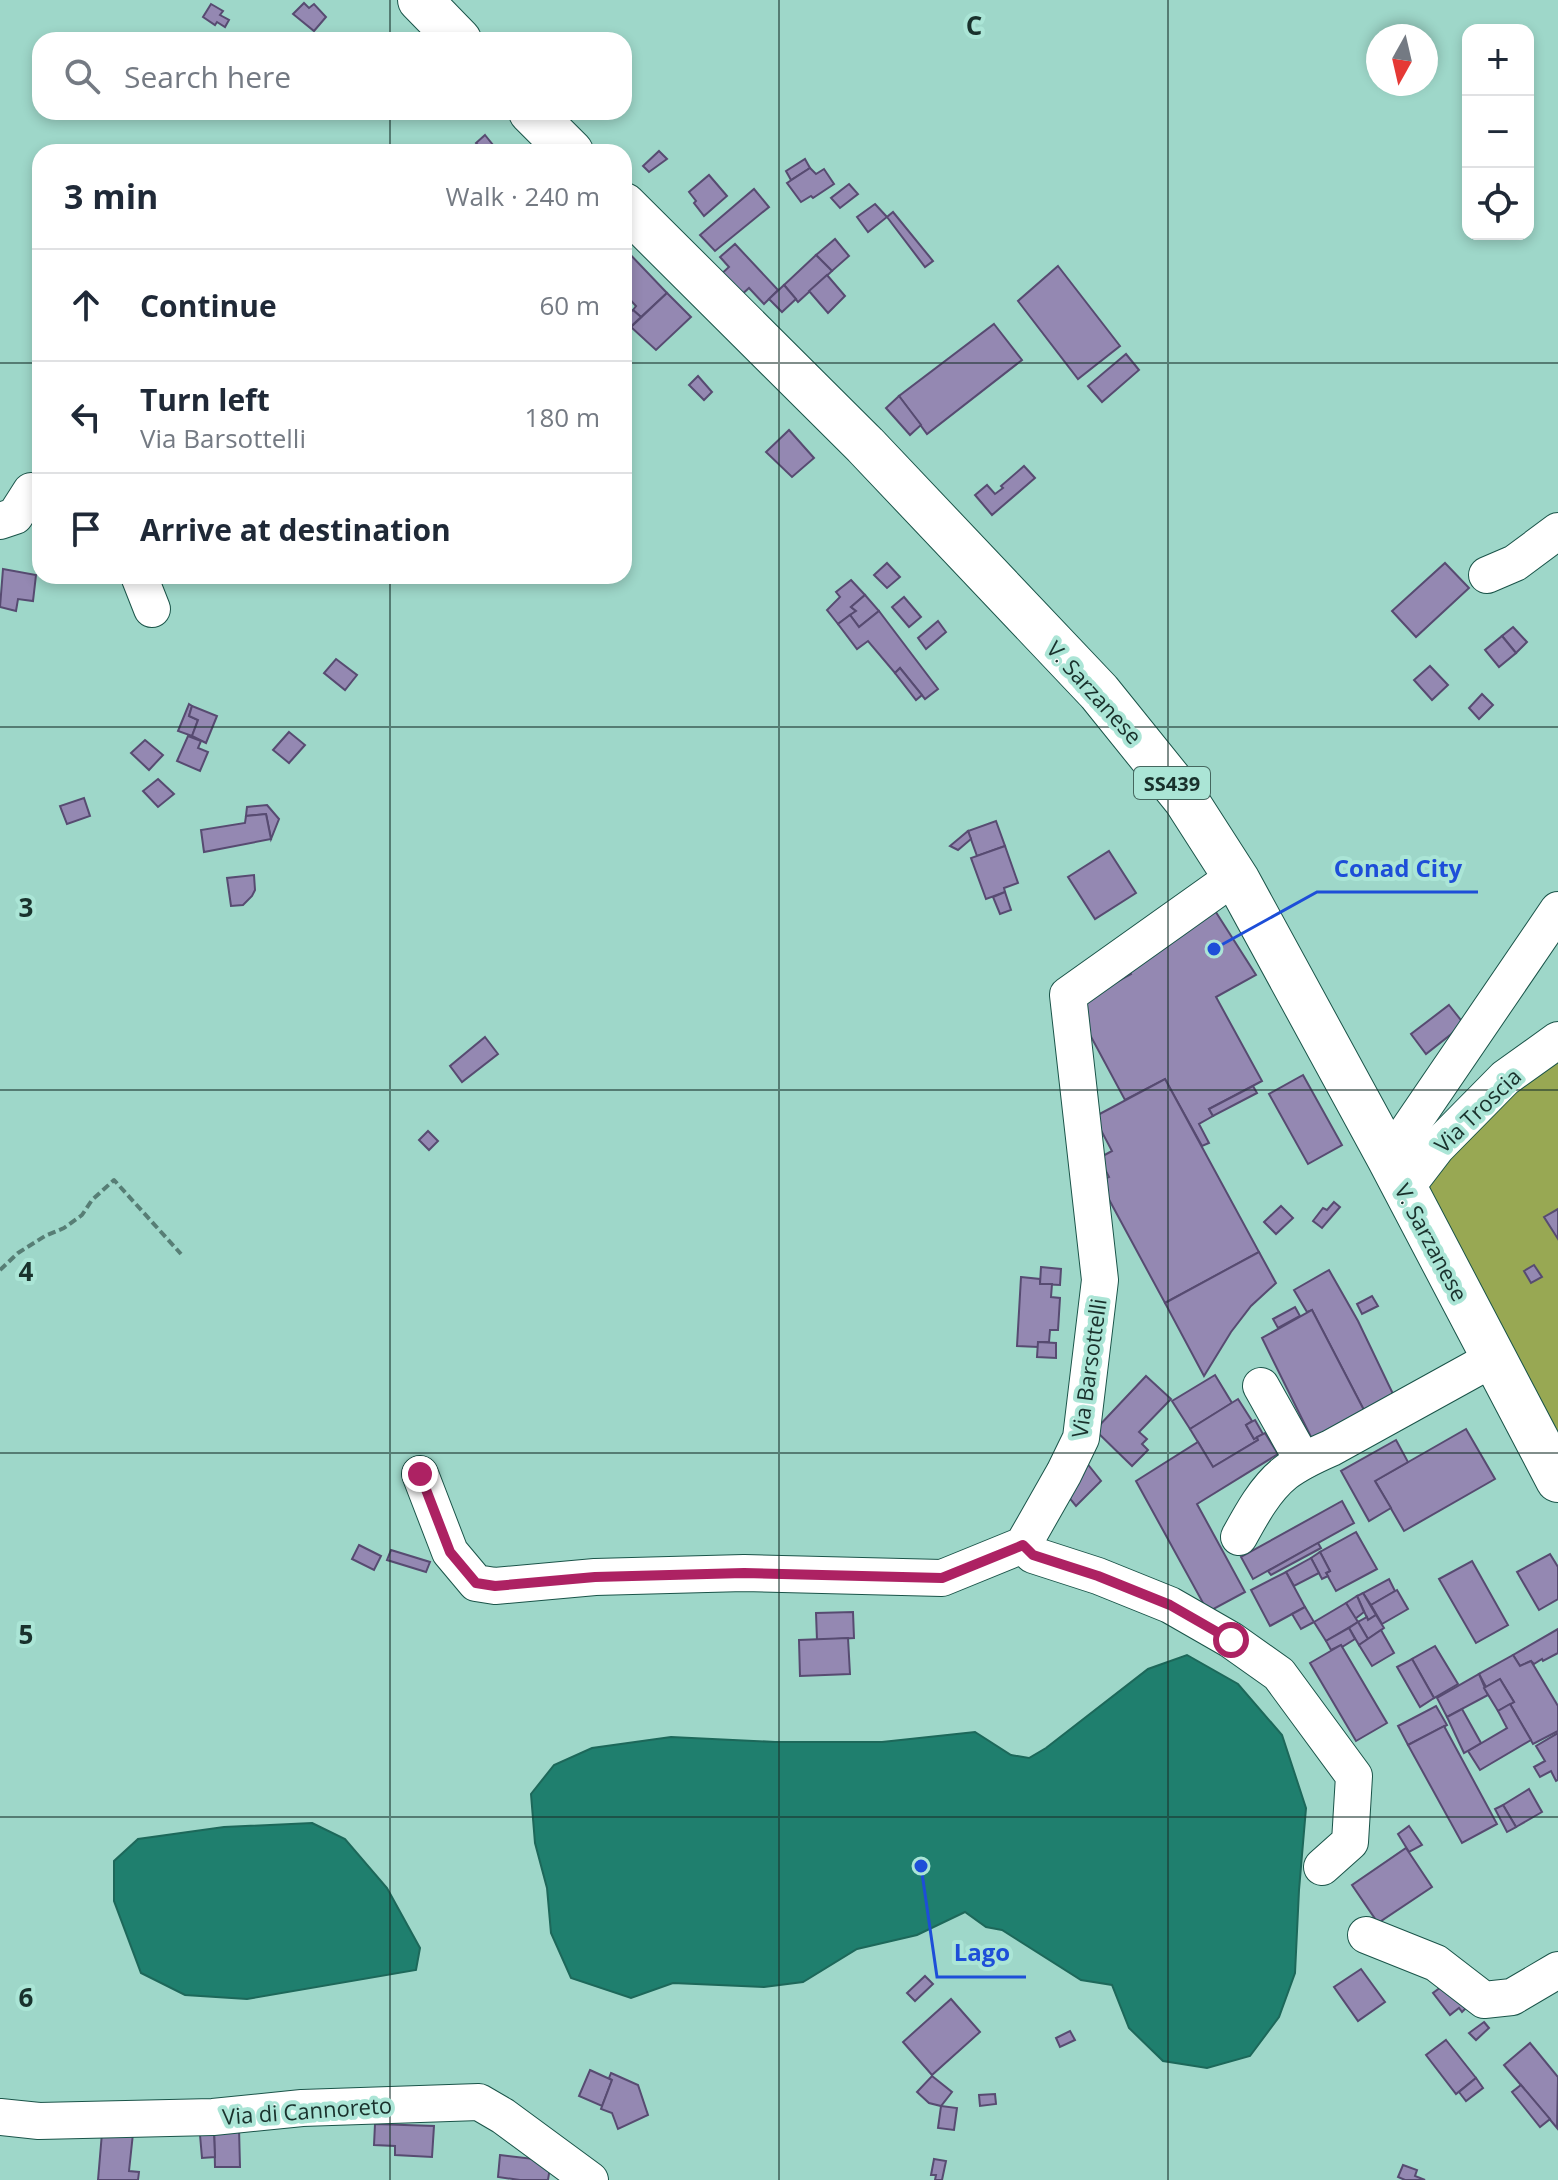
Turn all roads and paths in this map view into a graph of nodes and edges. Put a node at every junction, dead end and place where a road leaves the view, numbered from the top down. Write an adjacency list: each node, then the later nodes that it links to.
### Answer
1 (420, 0): 2 (main road)
2 (451, 32)
3 (539, 120): 4 (main road)
4 (563, 144)
5 (632, 213): 10 (main road, V. Sarzanese / SS439)
6 (24, 489): 7 (street)
7 (0, 521)
8 (1558, 531): 9 (street)
9 (1487, 575)
10 (1238, 881): 13 (main road, V. Sarzanese / SS439); 22 (street, Via Barsottelli)
11 (1558, 910): 13 (street)
12 (1558, 1040): 13 (street, Via Troscia)
13 (1396, 1174): 16 (main road, V. Sarzanese / SS439)
14 (181, 1254): 15 (path)
15 (0, 1270)
16 (1494, 1358): 18 (street); 20 (main road, V. Sarzanese / SS439)
17 (1261, 1386): 18 (street)
18 (1303, 1461): 21 (street)
19 (420, 1474): 22 (street)
20 (1558, 1480)
21 (1239, 1537)
22 (1023, 1545): 23 (street)
23 (1322, 1867)
24 (1366, 1935): 25 (street)
25 (1558, 1970)
26 (0, 2117): 27 (street, Via di Cannoreto)
27 (590, 2180)

